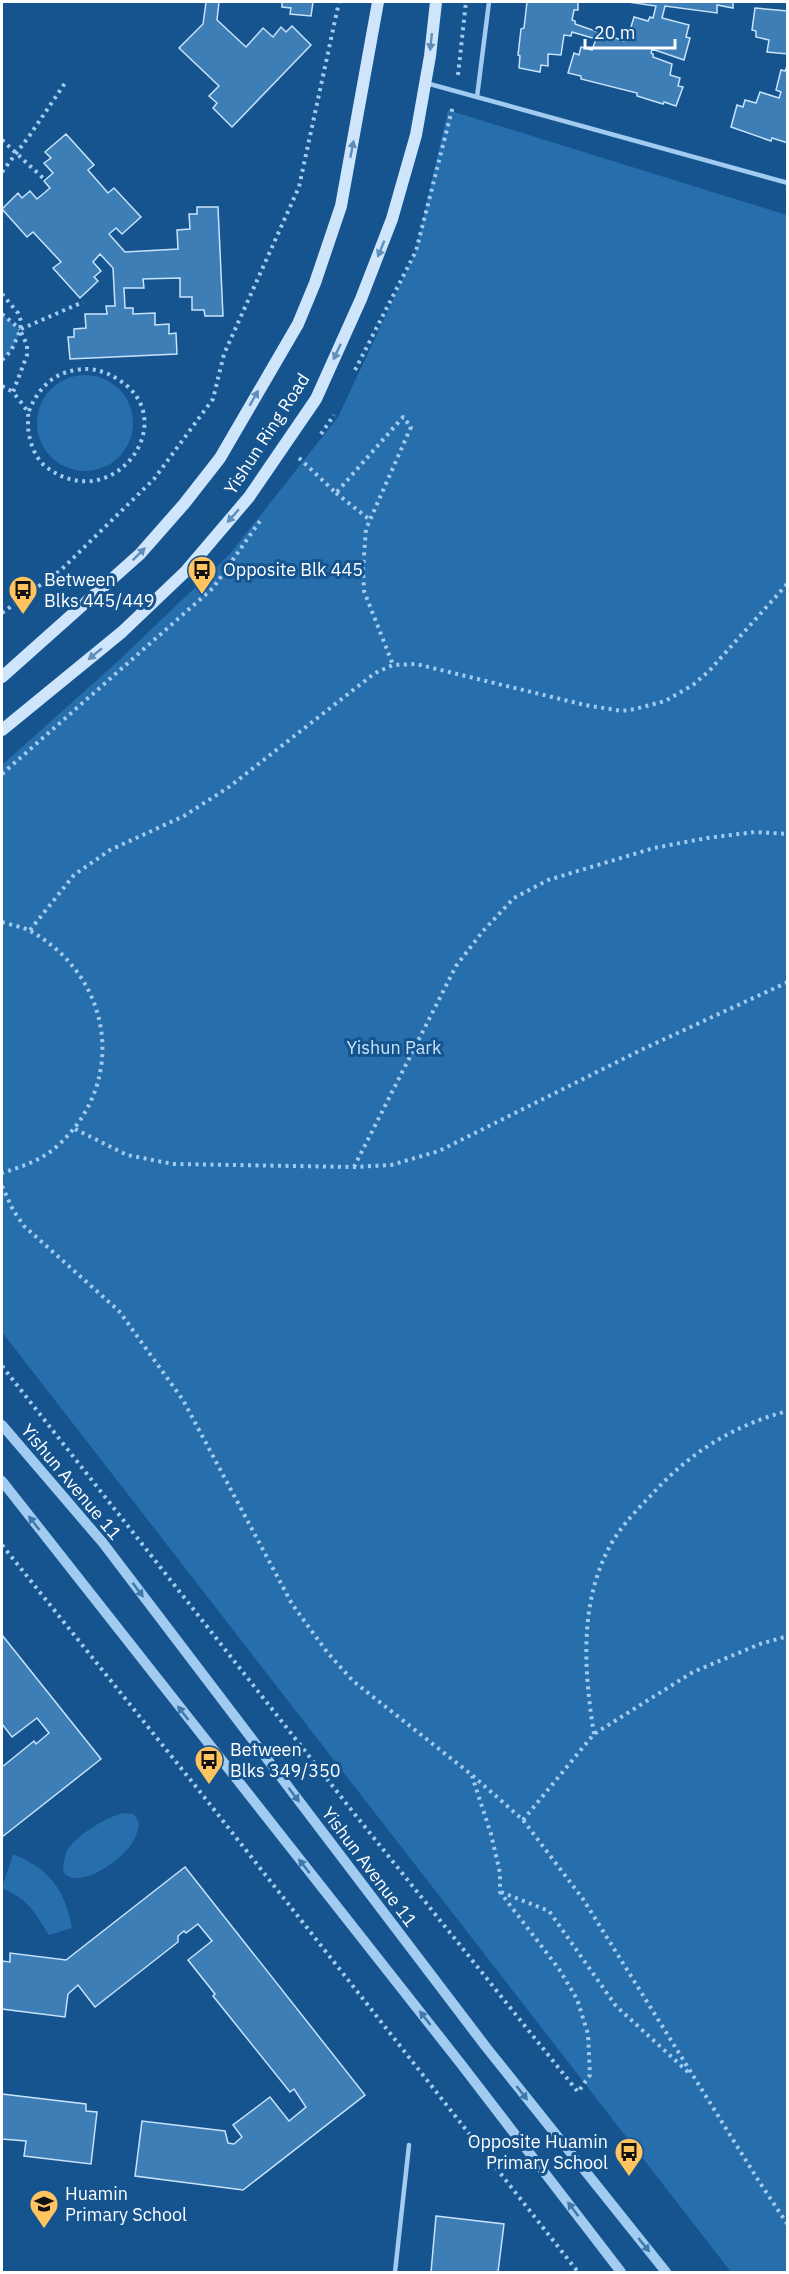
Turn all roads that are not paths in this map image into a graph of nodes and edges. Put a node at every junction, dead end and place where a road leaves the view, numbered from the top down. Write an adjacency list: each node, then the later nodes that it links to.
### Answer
1 (378, 2): 7 (main road, Yishun Ring Road, one-way to 1)
2 (436, 2): 4 (main road, Yishun Ring Road, one-way to 4)
3 (489, 2): 5 (lane)
4 (425, 83): 5 (lane); 8 (main road, Yishun Ring Road, one-way to 8)
5 (477, 97): 6 (lane)
6 (788, 183)
7 (2, 677)
8 (2, 730)
9 (2, 1425): 14 (street, Yishun Avenue 11, one-way to 14)
10 (2, 1481): 13 (street, one-way to 10)
11 (410, 2145): 12 (lane)
12 (395, 2272)
13 (621, 2272)
14 (666, 2272)

